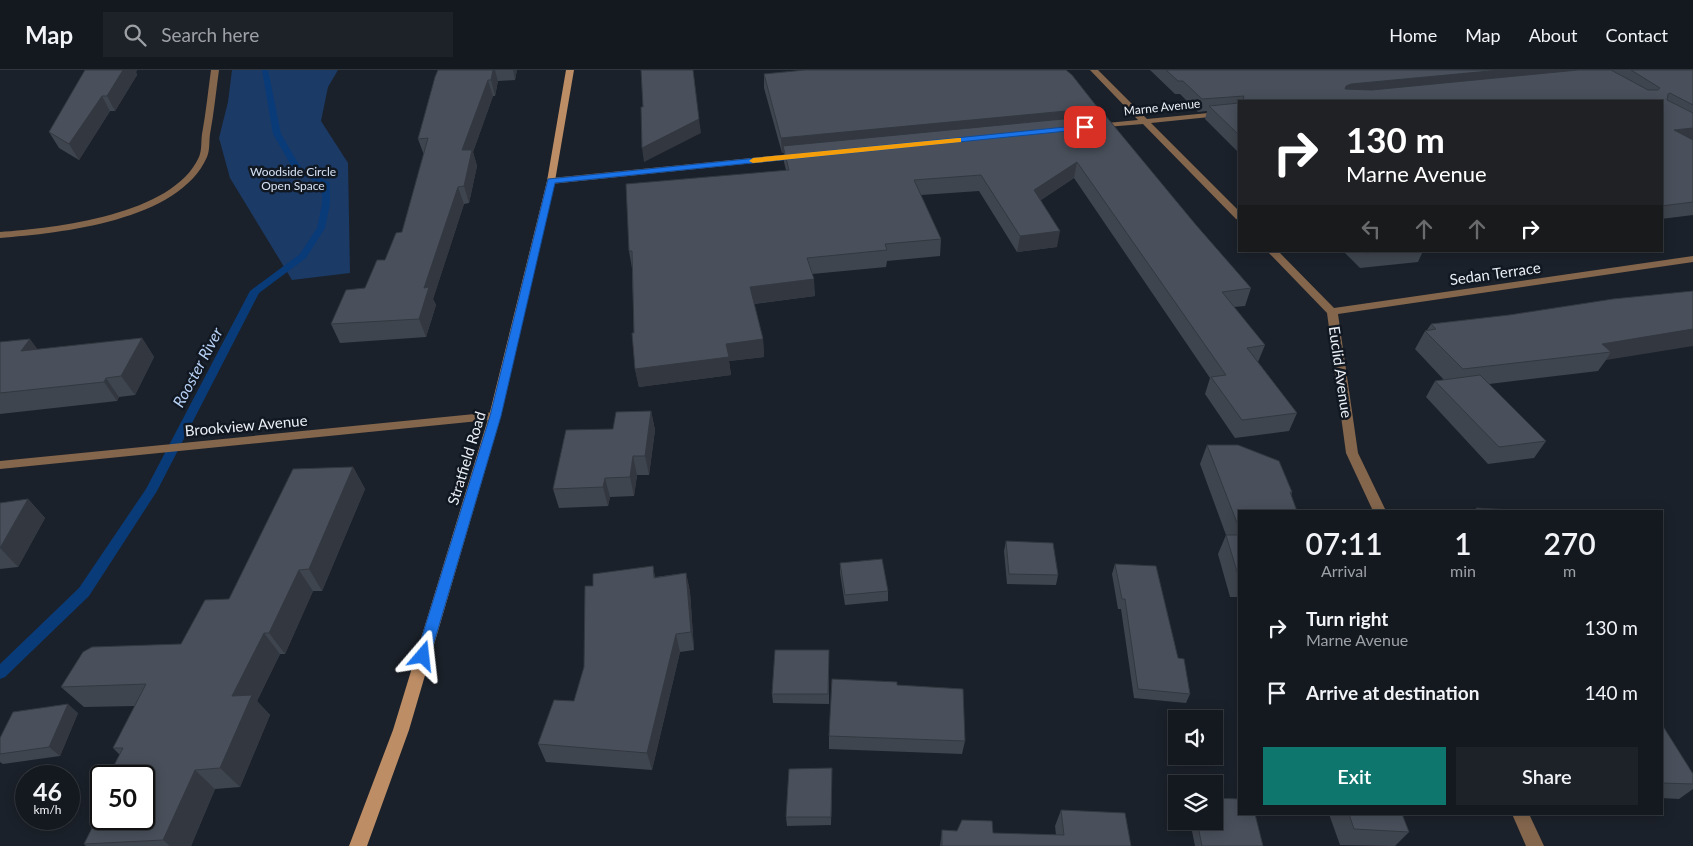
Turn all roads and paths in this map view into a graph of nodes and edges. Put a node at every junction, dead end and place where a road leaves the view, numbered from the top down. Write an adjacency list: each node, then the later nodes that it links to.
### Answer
1 (215, 70): 10 (street)
2 (570, 70): 8 (main road, Stratfield Road)
3 (1094, 70): 5 (street)
4 (1238, 112): 5 (street, Marne Avenue)
5 (1144, 121): 6 (street, Marne Avenue); 9 (street)
6 (1085, 127)
7 (808, 155): 8 (street)
8 (551, 181): 14 (main road, Stratfield Road)
9 (1238, 217)
10 (0, 235)
11 (1273, 252): 13 (street, Euclid Avenue)
12 (1693, 259): 13 (street, Sedan Terrace)
13 (1332, 312): 16 (street, Euclid Avenue)
14 (495, 416): 15 (street, Brookview Avenue); 18 (main road, Stratfield Road)
15 (0, 465)
16 (1379, 510)
17 (1520, 815): 19 (street)
18 (358, 846)
19 (1535, 846)

